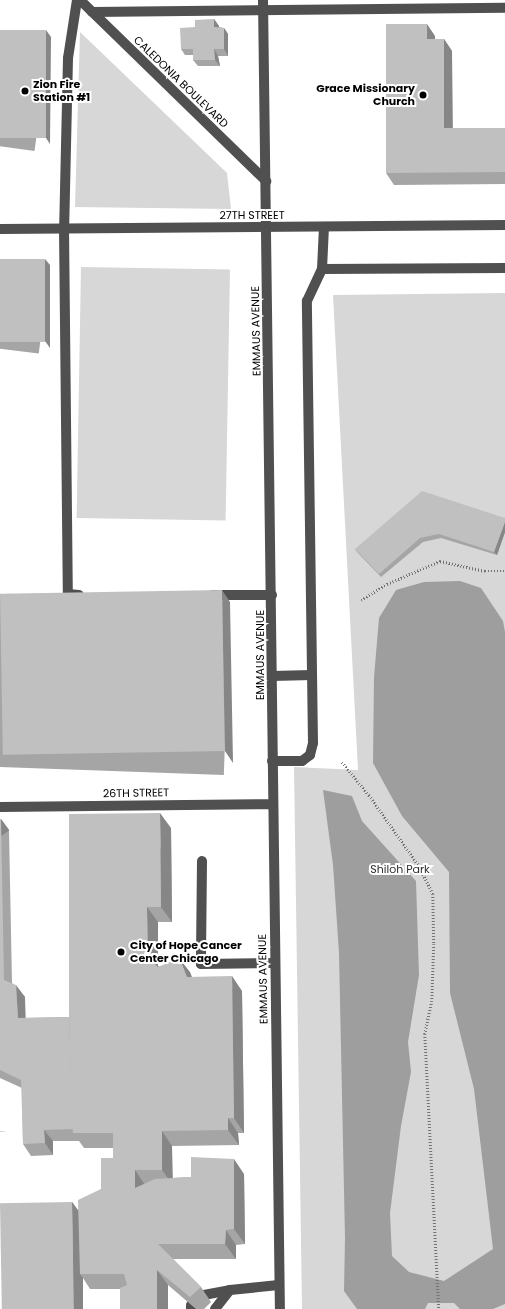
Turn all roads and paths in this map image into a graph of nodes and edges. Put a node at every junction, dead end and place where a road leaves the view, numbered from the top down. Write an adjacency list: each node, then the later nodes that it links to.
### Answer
1 (78, 0): 5 (street, CALEDONIA BOULEVARD); 10 (street)
2 (435, 4): 3 (street); 4 (street)
3 (263, 5): 5 (street); 6 (street, EMMAUS AVENUE)
4 (505, 8)
5 (92, 12): 6 (street, CALEDONIA BOULEVARD)
6 (266, 181): 8 (street, EMMAUS AVENUE)
7 (505, 225): 9 (street, 27TH STREET)
8 (266, 227): 9 (street, 27TH STREET); 10 (street, 27TH STREET); 17 (street, EMMAUS AVENUE)
9 (324, 227): 13 (street)
10 (64, 228): 11 (street, 27TH STREET); 15 (street)
11 (0, 229)
12 (505, 268): 13 (street)
13 (322, 269): 19 (street)
14 (505, 571): 18 (path)
15 (92, 594)
16 (201, 595): 17 (street)
17 (272, 595): 20 (street, EMMAUS AVENUE)
18 (361, 600)
19 (312, 675): 20 (street); 21 (street)
20 (272, 676): 21 (street, EMMAUS AVENUE)
21 (272, 761): 23 (street, EMMAUS AVENUE)
22 (342, 762): 32 (path)
23 (273, 804): 24 (street, 26TH STREET); 26 (street, EMMAUS AVENUE)
24 (0, 807)
25 (202, 861): 26 (street)
26 (275, 963): 27 (street, EMMAUS AVENUE)
27 (279, 1285): 28 (street); 31 (street, EMMAUS AVENUE)
28 (230, 1290): 29 (street); 30 (street)
29 (204, 1295)
30 (215, 1309)
31 (280, 1309)
32 (440, 1309)

